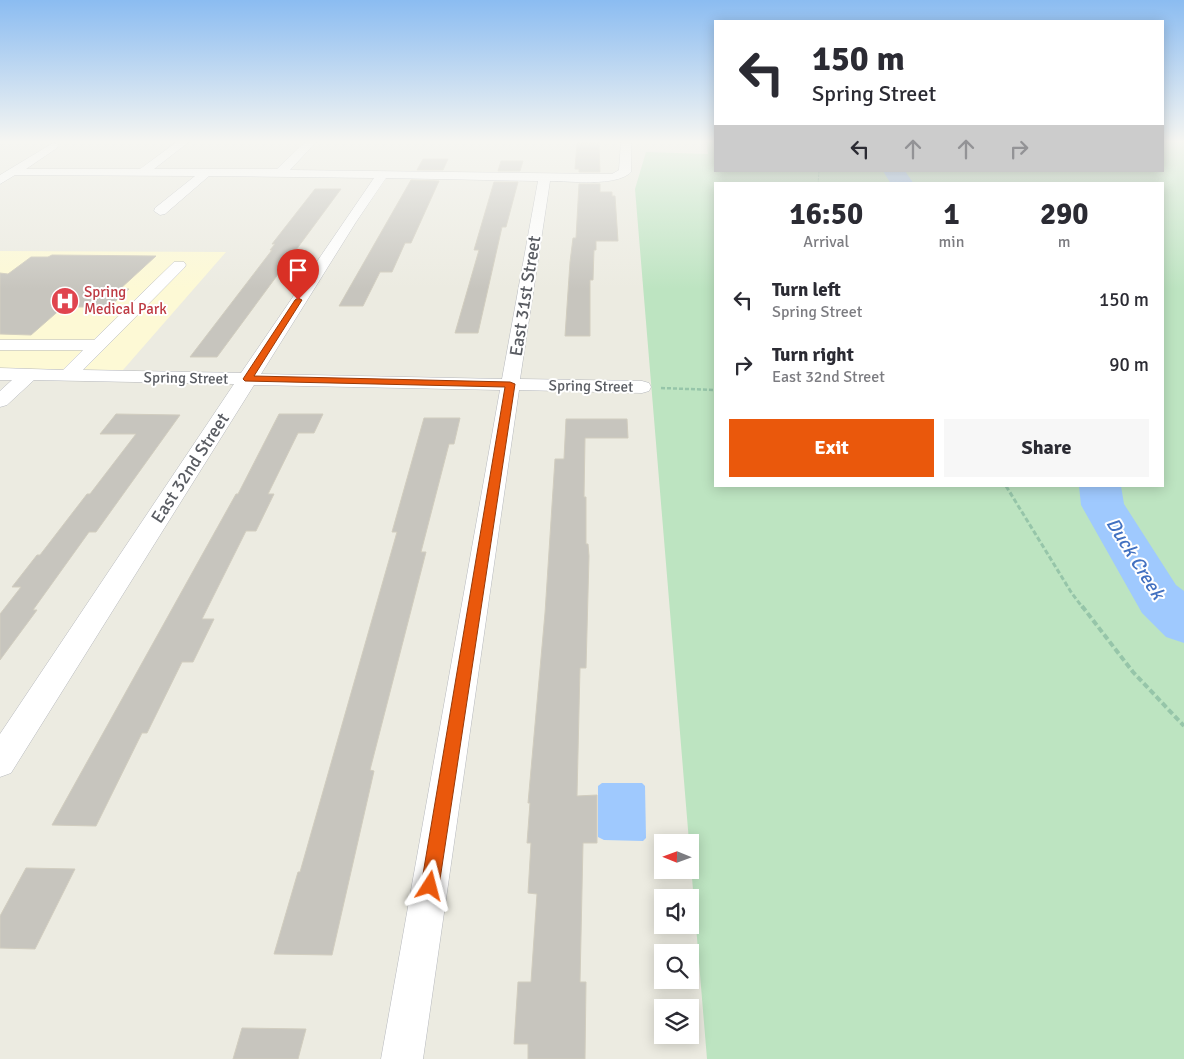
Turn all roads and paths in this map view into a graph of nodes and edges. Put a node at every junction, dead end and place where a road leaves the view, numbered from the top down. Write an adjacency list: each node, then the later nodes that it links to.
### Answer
1 (185, 190): 4 (street)
2 (371, 190): 11 (street, East 32nd Street)
3 (543, 190): 12 (street, East 31st Street)
4 (160, 211)
5 (179, 266): 7 (street)
6 (0, 345): 7 (street)
7 (99, 346): 10 (street)
8 (0, 374): 9 (street, Spring Street)
9 (30, 374): 10 (street, Spring Street); 15 (street)
10 (68, 375): 11 (street, Spring Street)
11 (248, 379): 12 (street, Spring Street); 18 (street, East 32nd Street)
12 (510, 384): 13 (street, Spring Street); 19 (street, East 31st Street)
13 (642, 387): 14 (path)
14 (714, 390)
15 (0, 401)
16 (1007, 487): 17 (path)
17 (1184, 726)
18 (0, 762)
19 (402, 1059)

